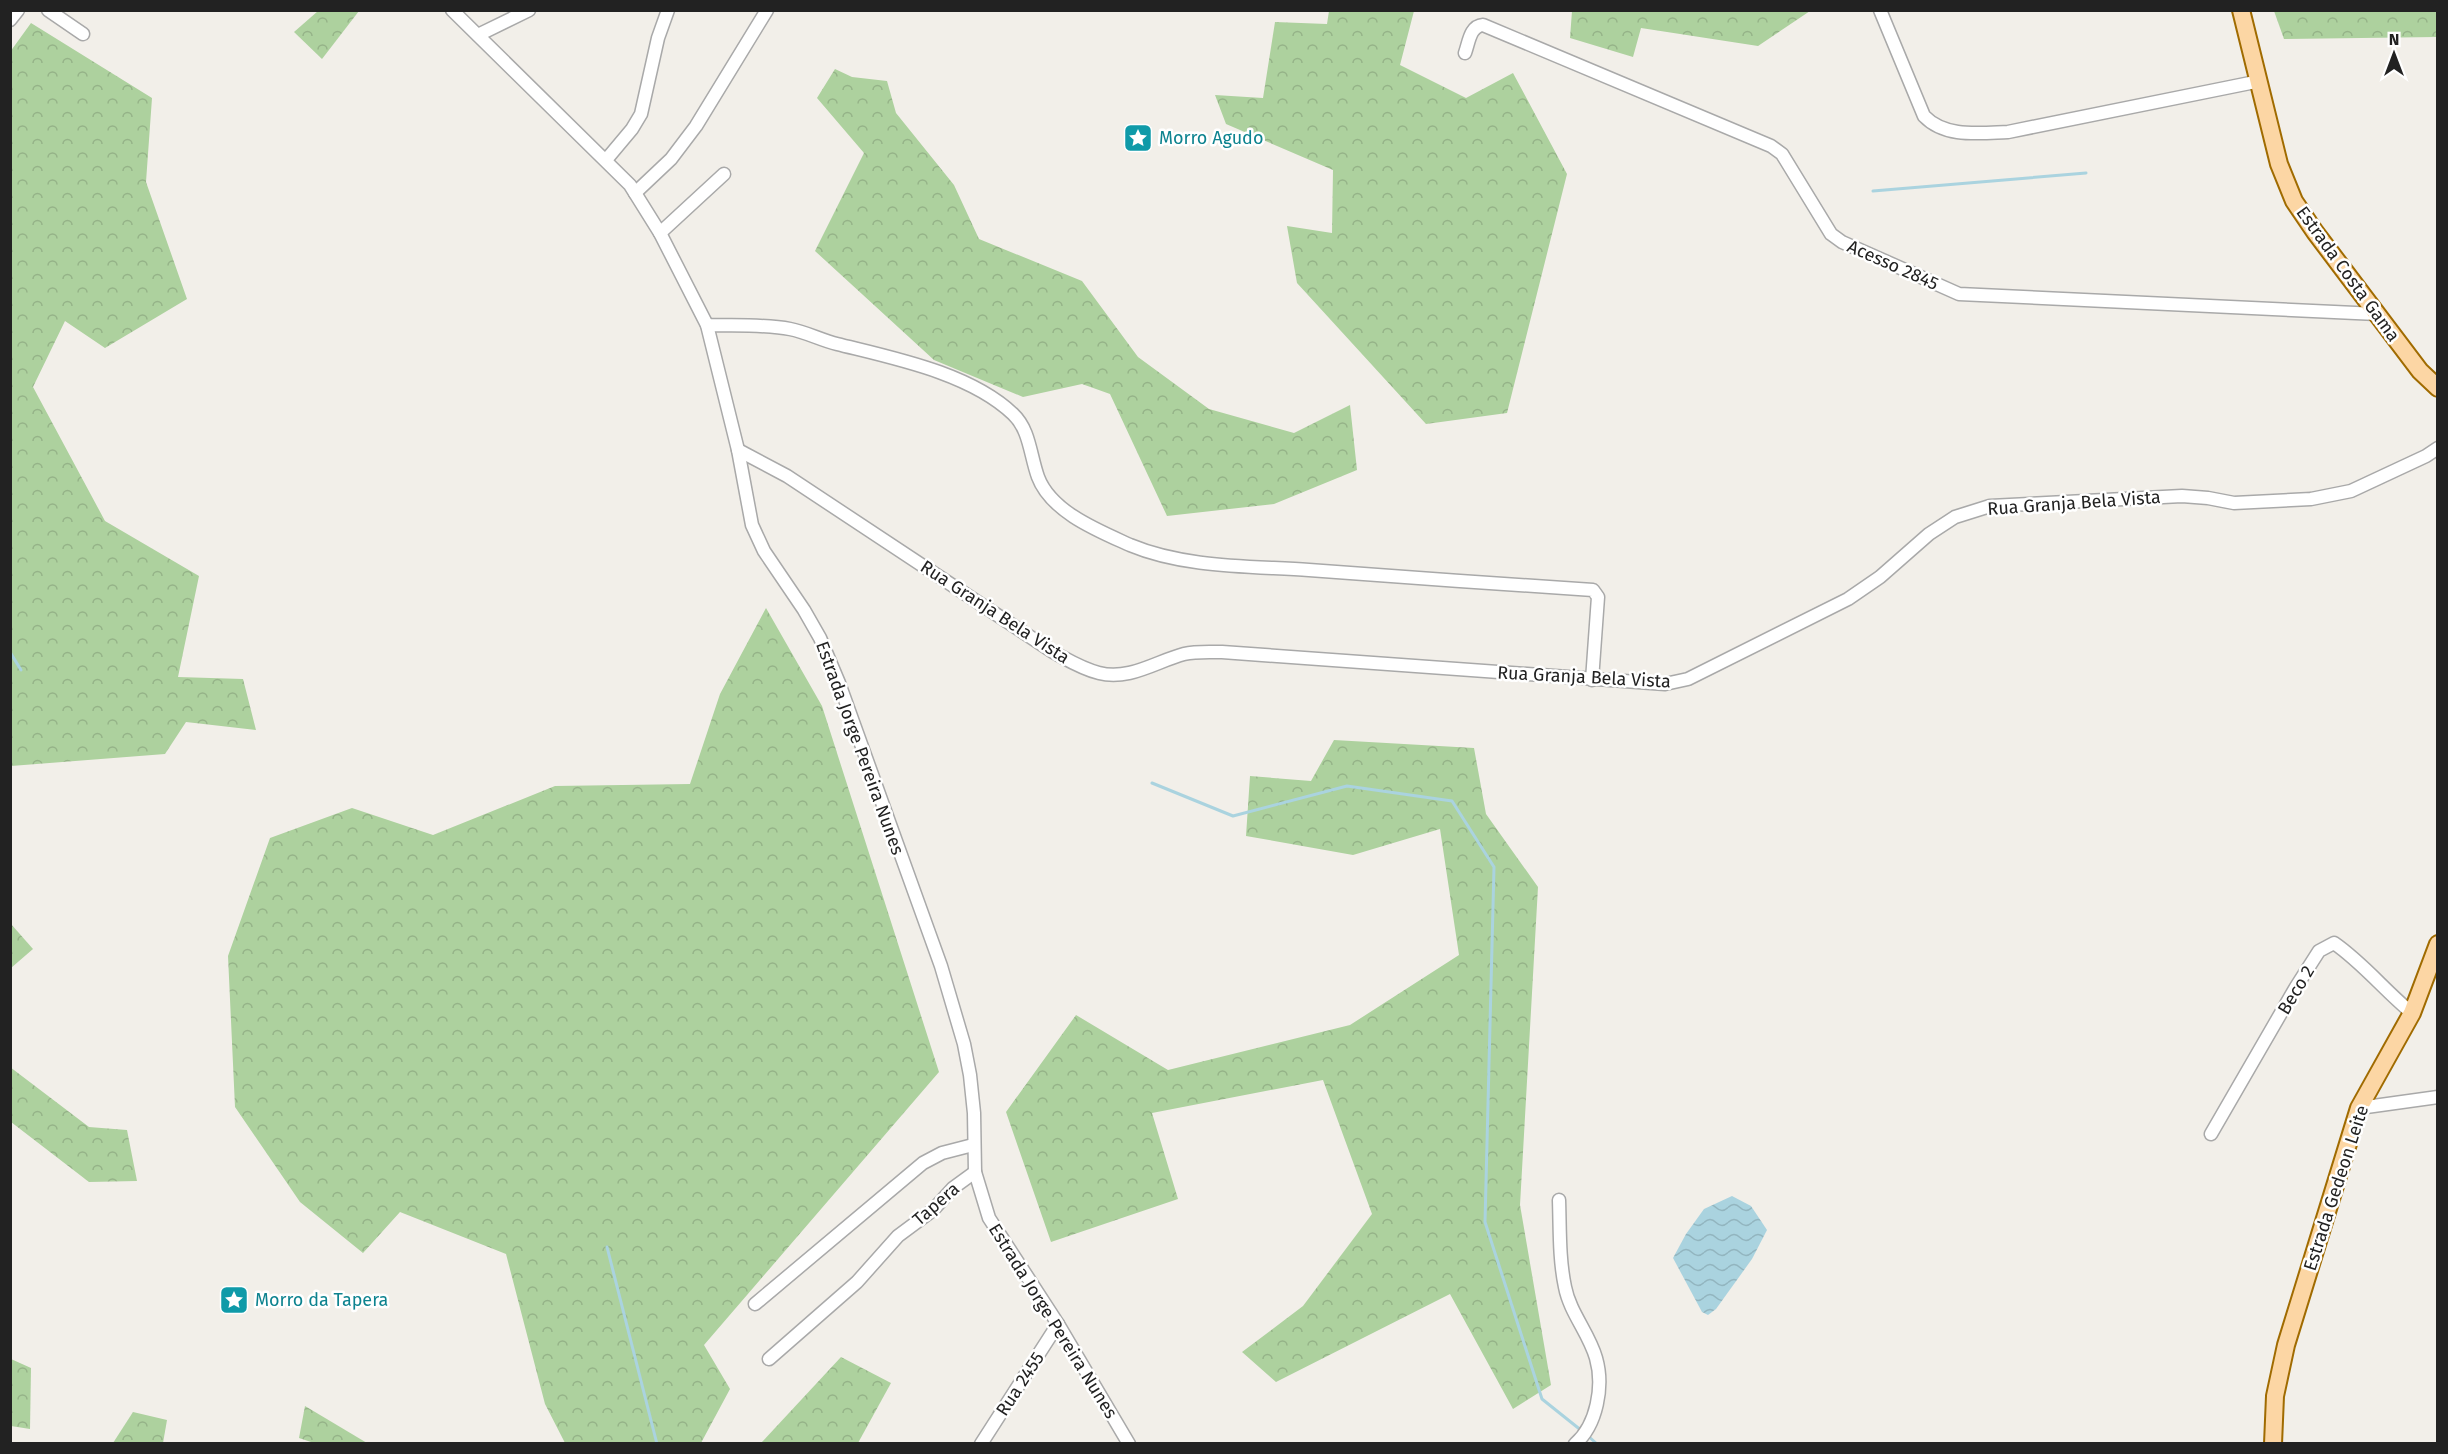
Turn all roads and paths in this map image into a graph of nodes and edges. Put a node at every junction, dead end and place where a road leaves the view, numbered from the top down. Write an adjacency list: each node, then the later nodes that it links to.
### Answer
1 (18, 10): 10 (street)
2 (48, 10): 12 (street)
3 (452, 10): 13 (street, Estrada Jorge Pereira Nunes)
4 (529, 10): 13 (street)
5 (668, 10): 16 (street)
6 (759, 10): 11 (street)
7 (767, 10): 11 (street)
8 (1880, 10): 15 (street)
9 (2241, 10): 15 (main road, Estrada Costa Gama)
10 (10, 20)
11 (759, 25): 18 (street)
12 (83, 34)
13 (478, 35): 16 (street, Estrada Jorge Pereira Nunes)
14 (1465, 53): 20 (street, Acesso 2845)
15 (2260, 81): 20 (main road, Estrada Costa Gama)
16 (606, 160): 18 (street, Estrada Jorge Pereira Nunes)
17 (724, 174): 19 (street)
18 (635, 193): 19 (street, Estrada Jorge Pereira Nunes)
19 (660, 233): 21 (street, Estrada Jorge Pereira Nunes)
20 (2377, 314): 22 (main road, Estrada Costa Gama)
21 (707, 325): 24 (street, Estrada Jorge Pereira Nunes); 25 (street)
22 (2438, 388)
23 (2438, 448): 25 (street, Rua Granja Bela Vista)
24 (738, 450): 25 (street, Rua Granja Bela Vista); 31 (street, Estrada Jorge Pereira Nunes)
25 (1592, 680)
26 (2438, 944): 27 (main road, Estrada Gedeon Leite)
27 (2412, 1014): 29 (main road, Estrada Gedeon Leite); 30 (street, Beco 2)
28 (2438, 1098): 29 (street)
29 (2359, 1108): 40 (main road, Estrada Gedeon Leite)
30 (2211, 1134)
31 (973, 1145): 32 (street, Estrada Jorge Pereira Nunes); 34 (street)
32 (975, 1172): 35 (street, Estrada Jorge Pereira Nunes); 36 (street, Tapera)
33 (1559, 1200): 39 (street)
34 (755, 1304)
35 (1058, 1324): 37 (street, Rua 2455); 38 (street, Estrada Jorge Pereira Nunes)
36 (769, 1359)
37 (981, 1443)
38 (1129, 1443)
39 (1575, 1443)
40 (2273, 1443)

